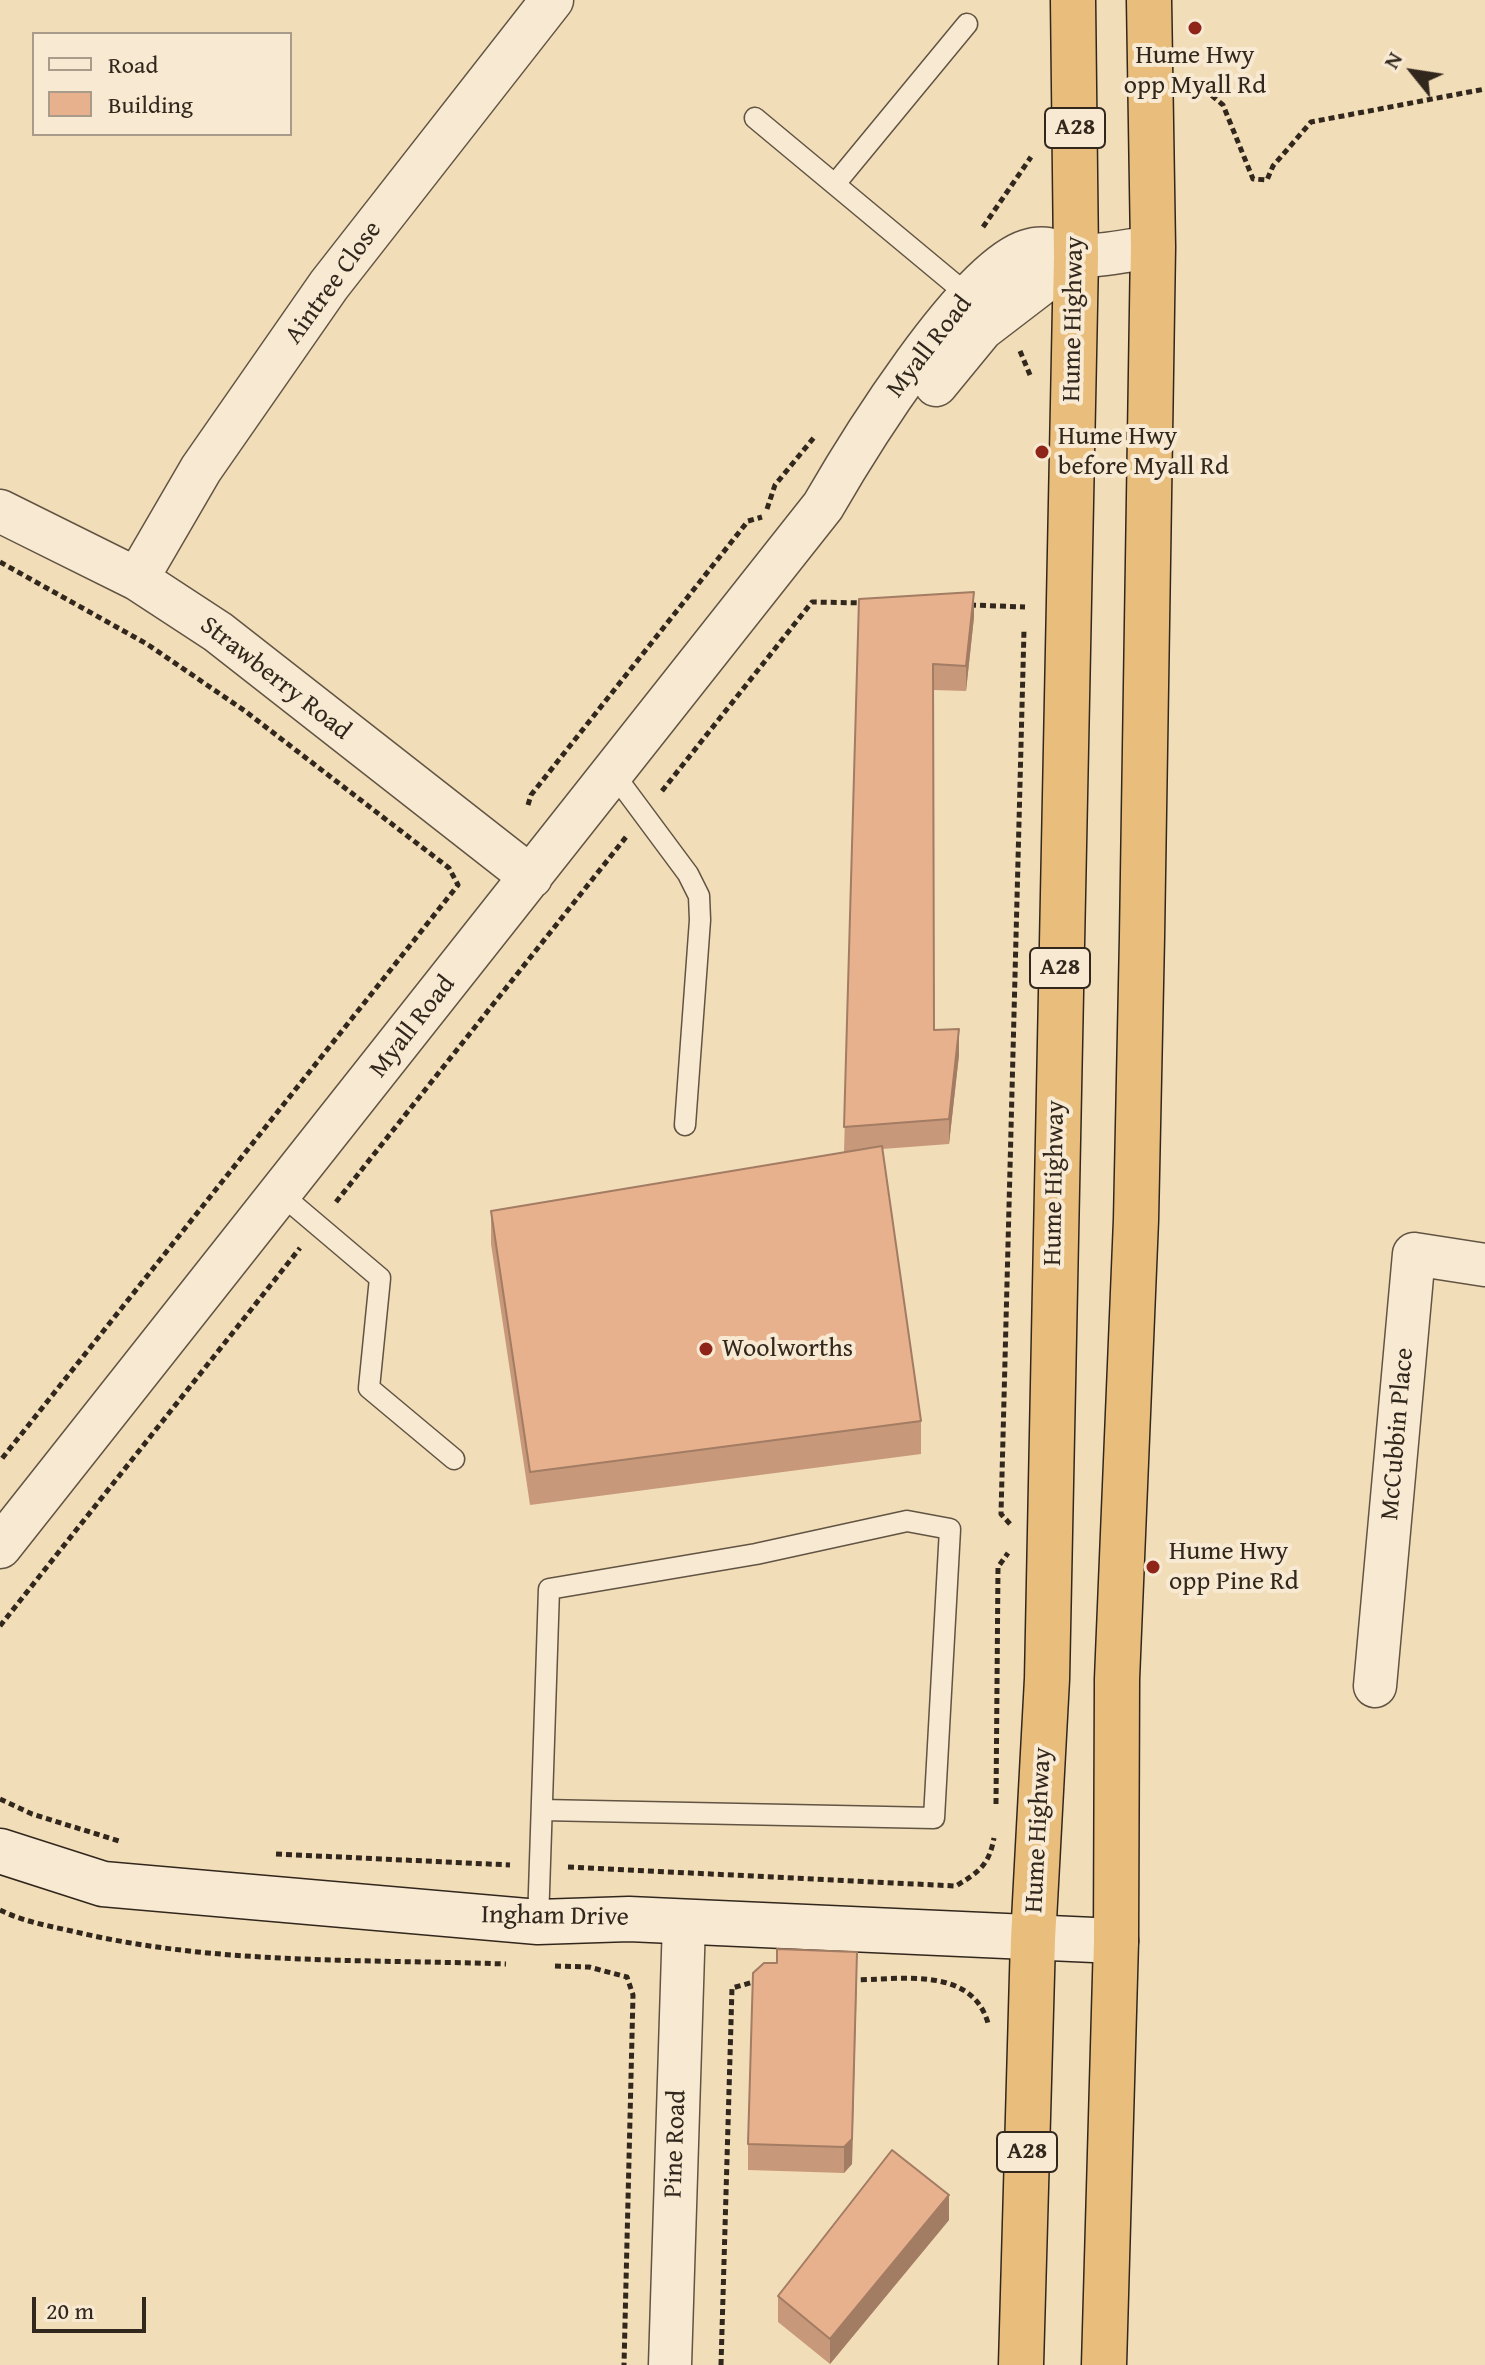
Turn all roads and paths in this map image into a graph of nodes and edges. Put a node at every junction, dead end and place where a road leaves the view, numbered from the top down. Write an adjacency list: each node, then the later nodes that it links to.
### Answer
1 (552, 0): 17 (street, Aintree Close)
2 (1073, 0): 11 (highway, Hume Highway / A28)
3 (1149, 0): 10 (highway)
4 (967, 24): 9 (lane)
5 (1204, 89): 6 (path)
6 (1485, 89)
7 (755, 118): 9 (lane)
8 (1031, 142): 12 (path)
9 (835, 184): 12 (lane)
10 (1153, 247): 11 (street, Myall Road); 47 (highway)
11 (1076, 257): 12 (street, Myall Road); 14 (street, Myall Road); 46 (highway, Hume Highway / A28)
12 (956, 286): 14 (street, Myall Road)
13 (825, 423): 23 (path)
14 (823, 506): 22 (street, Myall Road)
15 (0, 511): 17 (street, Strawberry Road)
16 (0, 562): 31 (path)
17 (137, 579): 25 (street, Strawberry Road)
18 (873, 603): 24 (path)
19 (964, 605): 20 (path)
20 (1025, 607)
21 (1022, 674): 37 (path)
22 (613, 773): 24 (lane); 25 (street, Myall Road)
23 (528, 805)
24 (642, 815): 26 (lane); 28 (path)
25 (531, 877): 27 (street, Myall Road)
26 (685, 1125)
27 (282, 1195): 28 (lane); 32 (street, Myall Road)
28 (318, 1225): 30 (lane); 33 (path)
29 (1485, 1265): 34 (street, McCubbin Place)
30 (454, 1459)
31 (0, 1461)
32 (0, 1547)
33 (0, 1626)
34 (1375, 1686)
35 (0, 1799): 39 (path)
36 (542, 1810): 36 (lane); 42 (lane)
37 (996, 1817)
38 (995, 1832): 42 (path)
39 (130, 1842)
40 (0, 1851): 44 (street, Ingham Drive)
41 (267, 1854): 42 (path)
42 (540, 1866): 44 (lane)
43 (0, 1910): 48 (path)
44 (538, 1922): 45 (street, Ingham Drive)
45 (684, 1922): 46 (street, Ingham Drive); 54 (street, Pine Road)
46 (1033, 1939): 47 (street, Ingham Drive); 56 (highway, Hume Highway / A28)
47 (1116, 1941): 57 (highway)
48 (518, 1964)
49 (546, 1965): 53 (path)
50 (759, 1980): 55 (path)
51 (835, 1980): 52 (path)
52 (989, 2029)
53 (624, 2365)
54 (670, 2365)
55 (721, 2365)
56 (1021, 2365)
57 (1104, 2365)

